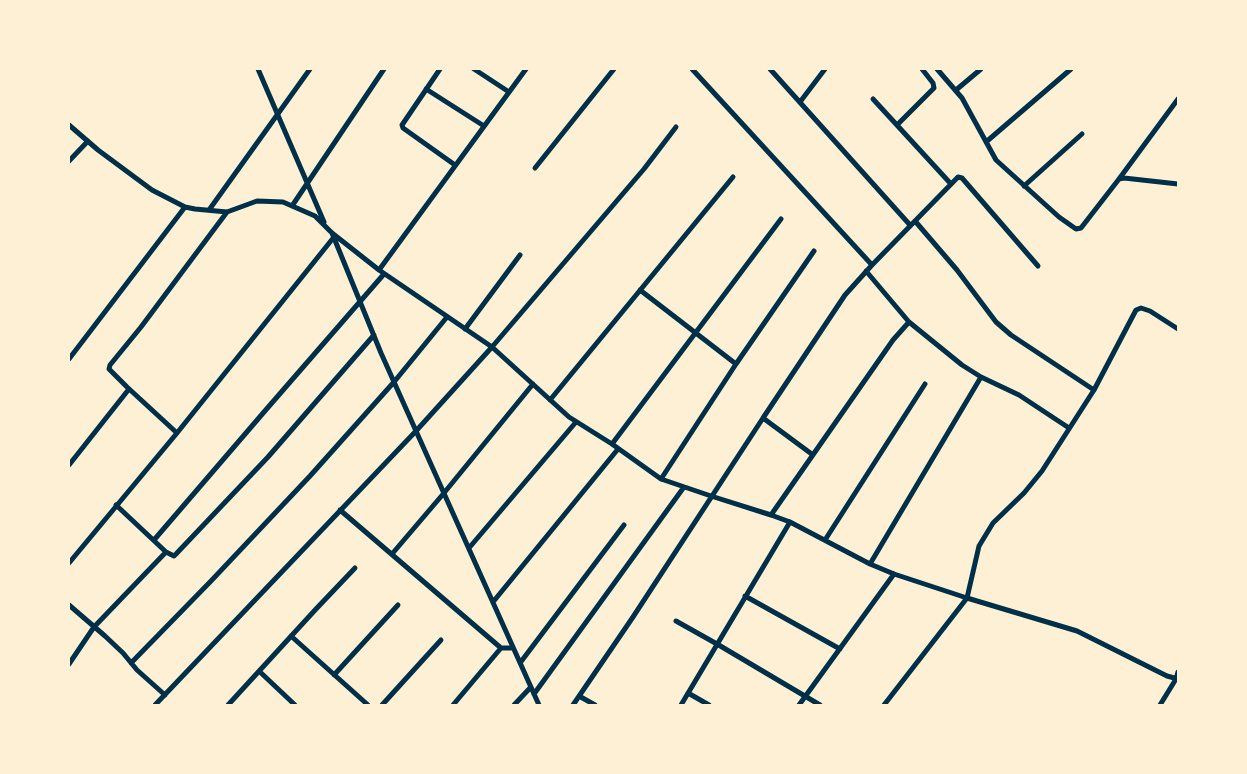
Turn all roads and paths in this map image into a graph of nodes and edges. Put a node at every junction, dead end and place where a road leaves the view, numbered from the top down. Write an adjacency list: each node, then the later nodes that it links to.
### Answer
1 (258, 69): 21 (street)
2 (310, 69): 21 (street)
3 (384, 69): 34 (street)
4 (440, 69): 15 (street)
5 (474, 69): 17 (street)
6 (526, 69): 17 (street)
7 (614, 69): 31 (street)
8 (692, 69): 49 (street)
9 (770, 69): 20 (street)
10 (825, 69): 20 (street)
11 (922, 69): 23 (street)
12 (937, 69): 16 (street)
13 (981, 69): 16 (street)
14 (1071, 69): 28 (street)
15 (426, 89): 24 (street); 30 (street)
16 (956, 90): 28 (street)
17 (509, 92): 24 (street)
18 (1178, 98): 33 (street)
19 (873, 99): 23 (street)
20 (800, 102): 45 (street)
21 (277, 114): 34 (street); 40 (street)
22 (69, 125): 27 (street)
23 (897, 125): 35 (street)
24 (484, 126): 30 (street)
25 (676, 127): 62 (street)
26 (1082, 134): 37 (street)
27 (88, 141): 29 (street); 39 (street)
28 (986, 142): 37 (street)
29 (69, 161)
30 (455, 166): 51 (street)
31 (535, 168)
32 (733, 177): 54 (street)
33 (1118, 179): 36 (street); 37 (street)
34 (307, 183): 38 (street); 44 (street)
35 (951, 184): 43 (street); 50 (street)
36 (1178, 184)
37 (1024, 186)
38 (292, 206): 41 (street); 44 (street)
39 (185, 207): 40 (street); 63 (street)
40 (209, 210): 41 (street)
41 (228, 212): 69 (street)
42 (781, 219): 60 (street)
43 (915, 221): 45 (street); 70 (street)
44 (325, 225): 46 (street)
45 (910, 225): 49 (street)
46 (333, 235): 51 (street); 55 (street); 76 (street)
47 (814, 250): 64 (street)
48 (520, 255): 58 (street)
49 (872, 265): 52 (street)
50 (1038, 266)
51 (379, 270): 53 (street)
52 (866, 271): 57 (street); 72 (street)
53 (384, 274): 55 (street); 56 (street)
54 (640, 290): 60 (street); 71 (street)
55 (360, 301): 61 (street); 90 (street)
56 (447, 317): 58 (street); 66 (street)
57 (909, 322): 65 (street); 79 (street)
58 (465, 329): 62 (street)
59 (1178, 329): 70 (street)
60 (696, 332): 64 (street); 77 (street)
61 (374, 335): 66 (street); 93 (street)
62 (492, 347): 67 (street); 75 (street)
63 (69, 359)
64 (736, 364): 81 (street)
65 (981, 377): 74 (street); 96 (street)
66 (394, 382): 75 (street); 112 (street)
67 (533, 384): 71 (street); 83 (street)
68 (925, 384): 91 (street)
69 (129, 389): 76 (street); 80 (street)
70 (1094, 390): 74 (street)
71 (550, 400): 73 (street)
72 (763, 418): 79 (street); 84 (street)
73 (576, 422): 77 (street); 92 (street)
74 (1069, 428): 100 (street)
75 (416, 431): 83 (street); 86 (street)
76 (177, 433): 85 (street)
77 (612, 444): 78 (street)
78 (618, 449): 81 (street); 101 (street)
79 (813, 455): 87 (street)
80 (69, 465)
81 (660, 479): 82 (street)
82 (684, 487): 84 (street); 121 (street)
83 (444, 493): 92 (street); 94 (street)
84 (711, 496): 87 (street); 123 (street)
85 (116, 505): 90 (street); 95 (street)
86 (340, 510): 94 (street); 122 (street)
87 (772, 515): 88 (street)
88 (790, 522): 91 (street); 99 (street)
89 (624, 524): 113 (street)
90 (154, 540): 93 (street)
91 (824, 540): 96 (street)
92 (469, 548): 101 (street)
93 (166, 552): 105 (street)
94 (392, 554): 109 (street)
95 (69, 564)
96 (870, 564): 98 (street)
97 (355, 568): 106 (street)
98 (894, 574): 100 (street); 111 (street)
99 (746, 596): 108 (street); 111 (street)
100 (967, 598): 118 (street); 139 (street)
101 (493, 602): 110 (street)
102 (398, 605): 117 (street)
103 (69, 606): 105 (street)
104 (676, 621): 108 (street)
105 (94, 627): 112 (street); 114 (street)
106 (291, 636): 115 (street); 117 (street)
107 (441, 640): 129 (street)
108 (717, 644): 120 (street); 124 (street)
109 (501, 648): 110 (street); 130 (street)
110 (513, 648): 113 (street)
111 (840, 649): 124 (street)
112 (131, 663): 122 (street)
113 (520, 663): 119 (street)
114 (69, 664)
115 (259, 671): 126 (street); 127 (street)
116 (1178, 672): 118 (street)
117 (334, 675): 128 (street)
118 (1177, 679): 140 (street)
119 (530, 688): 121 (street); 131 (street)
120 (688, 693): 135 (street); 136 (street)
121 (534, 694): 132 (street)
122 (165, 695): 125 (street)
123 (579, 696): 133 (street); 134 (street)
124 (806, 696): 137 (street); 138 (street)
125 (155, 705)
126 (228, 705)
127 (295, 705)
128 (368, 705)
129 (382, 705)
130 (453, 705)
131 (514, 705)
132 (539, 705)
133 (573, 705)
134 (595, 705)
135 (681, 705)
136 (709, 705)
137 (799, 705)
138 (820, 705)
139 (884, 705)
140 (1160, 705)

